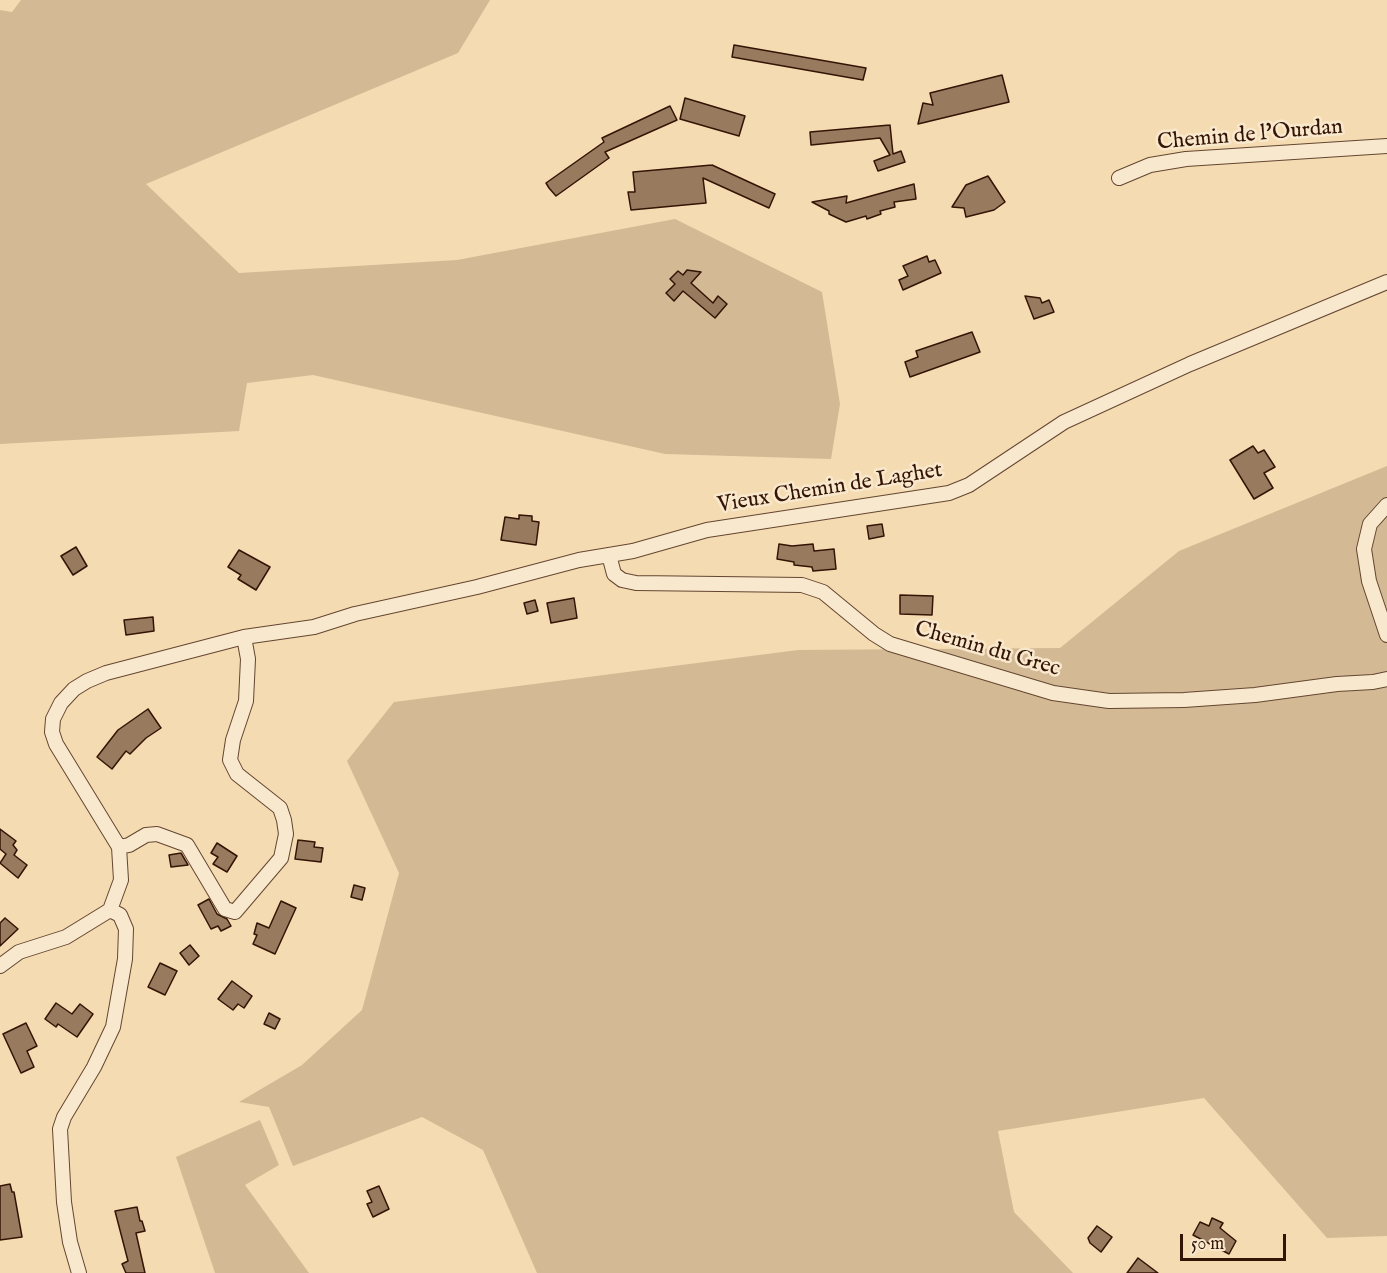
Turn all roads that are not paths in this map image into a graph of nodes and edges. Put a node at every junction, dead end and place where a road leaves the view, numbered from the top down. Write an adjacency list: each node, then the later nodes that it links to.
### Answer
1 (1387, 146): 2 (street, Chemin de l'Ourdan)
2 (1119, 178)
3 (1387, 282): 5 (street, Vieux Chemin de Laghet)
4 (1387, 504): 6 (street)
5 (609, 555): 7 (street, Vieux Chemin de Laghet); 8 (street, Chemin du Grec)
6 (1387, 635)
7 (244, 637): 9 (street, Vieux Chemin de Laghet); 9 (street)
8 (1387, 679)
9 (119, 847): 10 (street)
10 (110, 910): 11 (street); 12 (street)
11 (0, 966)
12 (79, 1273)

